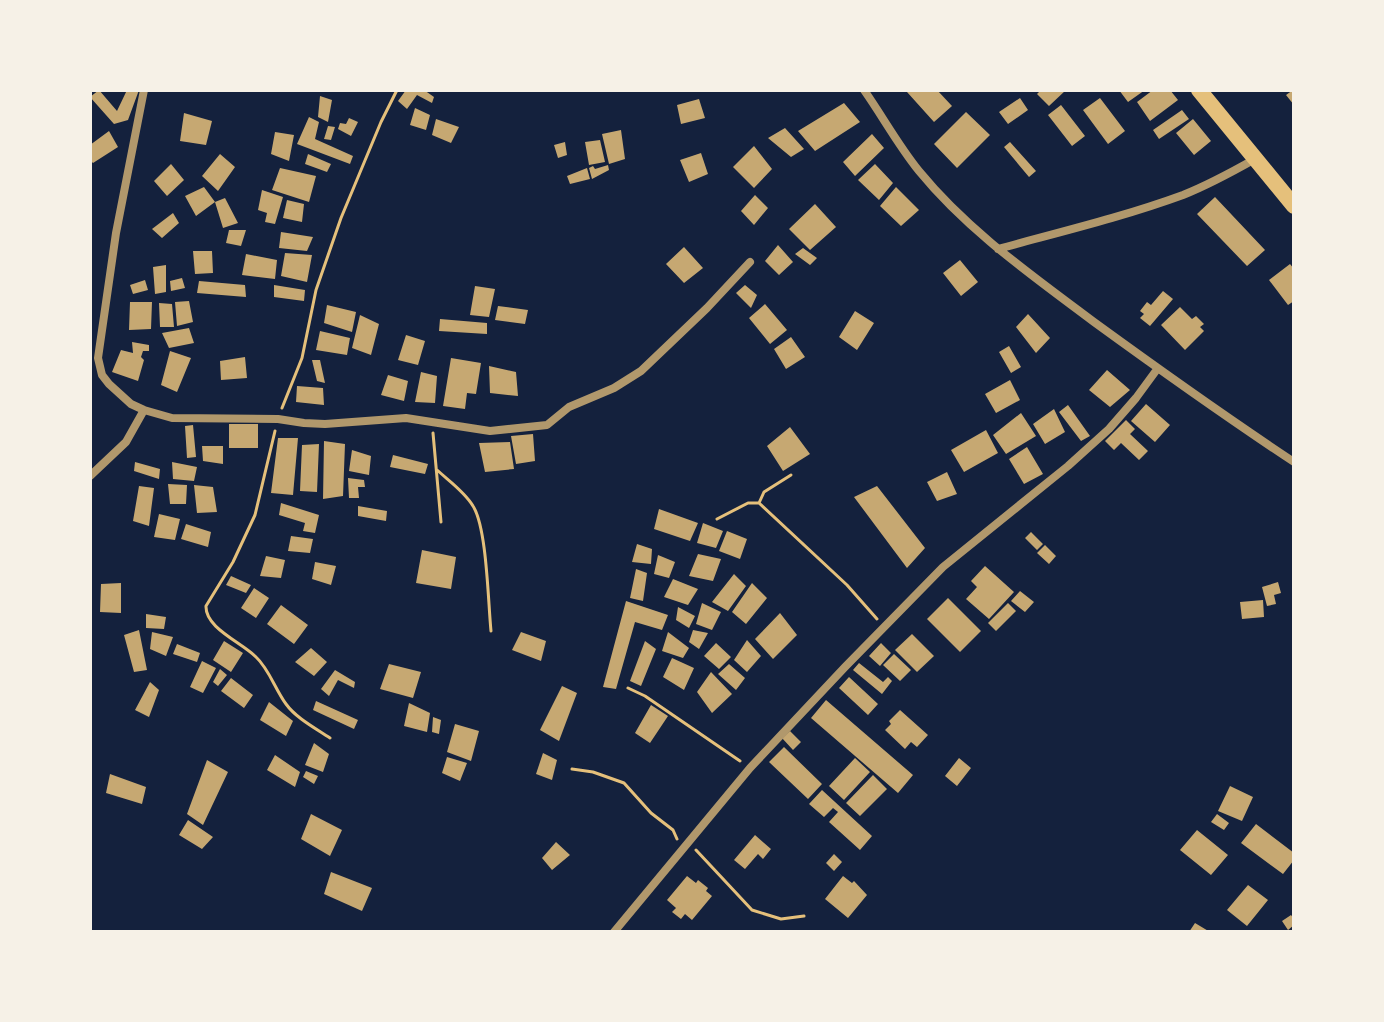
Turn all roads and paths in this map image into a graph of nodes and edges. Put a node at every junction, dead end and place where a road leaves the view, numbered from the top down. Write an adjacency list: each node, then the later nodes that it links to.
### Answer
1 (144, 90): 11 (street)
2 (397, 90): 12 (path)
3 (881, 90): 5 (street)
4 (1199, 90): 6 (highway)
5 (867, 94): 8 (street)
6 (1255, 159): 7 (highway); 8 (street)
7 (1294, 206)
8 (998, 249): 10 (street)
9 (750, 262): 13 (street)
10 (1158, 368): 14 (street); 21 (street)
11 (144, 410): 12 (street); 17 (street)
12 (278, 419): 13 (street); 24 (path)
13 (432, 421): 15 (path)
14 (1294, 462)
15 (437, 470): 20 (path); 22 (path)
16 (791, 475): 18 (path)
17 (90, 476)
18 (759, 503): 19 (path); 21 (path)
19 (717, 519)
20 (441, 522)
21 (884, 627): 25 (street)
22 (491, 631)
23 (628, 688): 25 (path)
24 (330, 738)
25 (750, 768): 27 (street)
26 (572, 769): 28 (path)
27 (688, 842): 28 (street); 29 (path)
28 (682, 850): 30 (street)
29 (804, 916)
30 (614, 932)

